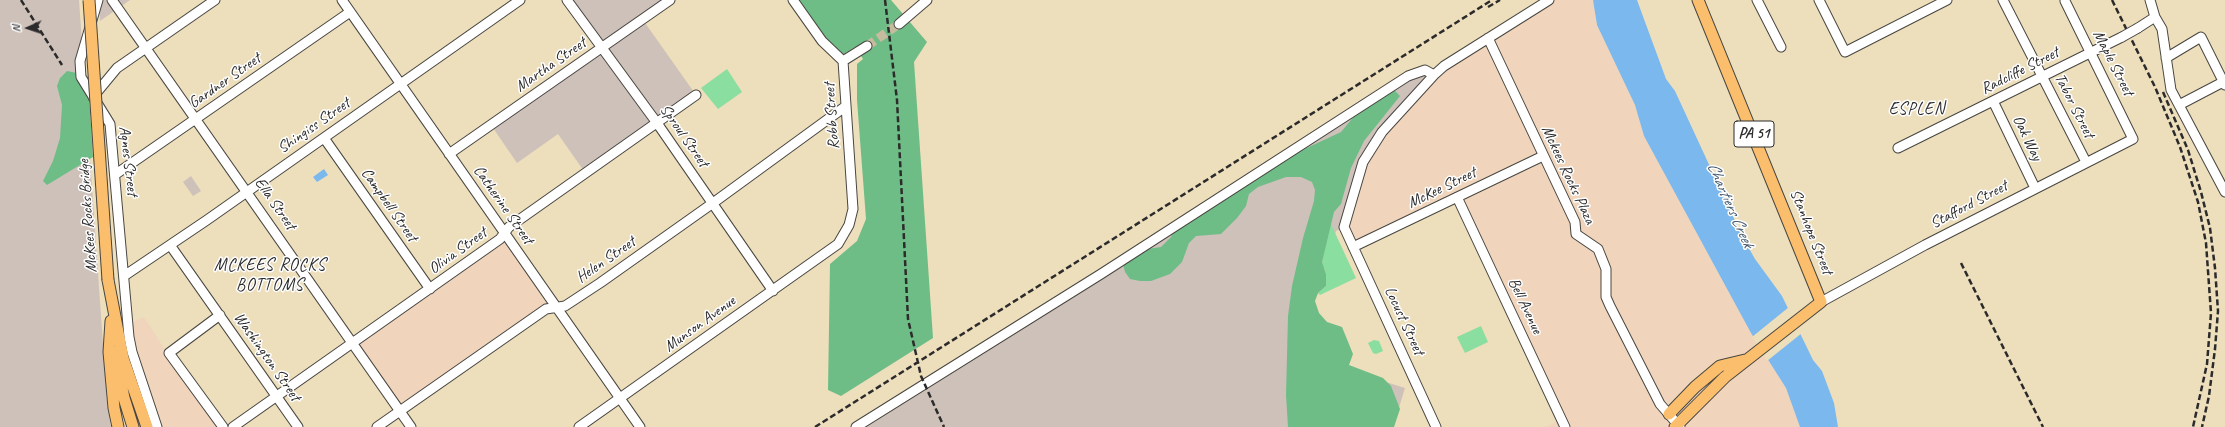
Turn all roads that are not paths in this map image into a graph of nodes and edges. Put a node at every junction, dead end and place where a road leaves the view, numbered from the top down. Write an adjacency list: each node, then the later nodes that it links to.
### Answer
1 (89, 0): 64 (main road, McKees Rocks Bridge, bridge)
2 (98, 0): 36 (street, Agnes Street)
3 (112, 0): 26 (street, Ella Street)
4 (215, 0): 26 (street)
5 (342, 0): 20 (street, Catherine Street)
6 (520, 0): 19 (street, Shingiss Street)
7 (566, 0): 27 (street, Sproul Street)
8 (670, 0): 27 (street, Martha Street)
9 (793, 0): 30 (street, Robb Street)
10 (927, 0): 22 (street)
11 (1549, 0): 23 (street)
12 (1698, 0): 61 (main road, Stanhope Street / PA 51)
13 (1757, 0): 25 (street)
14 (1819, 0): 15 (street)
15 (1947, 0)
16 (2003, 0): 32 (street, Tabor Street)
17 (2150, 0): 21 (street)
18 (2066, 1): 28 (street, Maple Street)
19 (507, 4): 34 (street, Shingiss Street)
20 (350, 12): 34 (street, Catherine Street); 40 (street, Gardner Street)
21 (2155, 17): 28 (street, Radcliffe Street, bridge); 29 (street)
22 (900, 24)
23 (1488, 38): 31 (street); 46 (street, Mckees Rocks Plaza)
24 (868, 46): 30 (street)
25 (1781, 47)
26 (146, 48): 36 (street); 40 (street, Ella Street)
27 (602, 48): 41 (street, Sproul Street); 45 (street, Martha Street)
28 (2090, 53): 32 (street, Radcliffe Street); 43 (street, Maple Street)
29 (2166, 58): 33 (street); 38 (street)
30 (843, 61): 39 (street, Robb Street)
31 (1434, 75): 57 (street, Locust Street); 83 (street)
32 (2042, 76): 37 (street, Radcliffe Street); 47 (street, Tabor Street)
33 (2224, 82): 38 (street)
34 (400, 84): 42 (street, Shingiss Street); 45 (street, Catherine Street)
35 (696, 95): 41 (street, Olivia Street)
36 (93, 97): 48 (street, Agnes Street)
37 (1993, 101): 44 (street, Radcliffe Street); 49 (street, Oak Way)
38 (2179, 105): 51 (street)
39 (846, 106): 53 (street, Helen Street); 55 (street, Robb Street)
40 (197, 119): 48 (street, Gardner Street); 50 (street, Ella Street)
41 (657, 123): 53 (street, Sproul Street); 54 (street, Olivia Street)
42 (324, 138): 50 (street, Shingiss Street); 59 (street, Campbell Street)
43 (2133, 138): 47 (street, Stafford Street)
44 (1898, 148)
45 (449, 154): 54 (street, Catherine Street)
46 (1543, 156): 52 (street, McKee Street); 70 (street, Mckees Rocks Plaza)
47 (2086, 162): 49 (street, Stafford Street)
48 (116, 174): 58 (street, Agnes Street)
49 (2035, 188): 61 (street, Stafford Street)
50 (247, 192): 56 (street, Shingiss Street); 65 (street, Ella Street)
51 (2225, 192)
52 (1457, 197): 57 (street, McKee Street); 85 (street, Bell Avenue)
53 (713, 204): 60 (street, Sproul Street); 62 (street, Helen Street)
54 (505, 233): 59 (street, Olivia Street); 62 (street, Catherine Street)
55 (838, 244): 60 (street, Munson Avenue)
56 (170, 245): 58 (street, Shingiss Street); 63 (street, Washington Street)
57 (1353, 247): 84 (street, Locust Street)
58 (124, 276): 75 (street, Agnes Street)
59 (430, 289): 65 (street, Olivia Street)
60 (773, 291): 68 (street, Munson Avenue)
61 (1821, 302): 66 (main road)
62 (556, 307): 68 (street, Catherine Street); 69 (street, Helen Street)
63 (220, 315): 67 (street, Washington Street); 76 (street)
64 (113, 319): 72 (main road); 73 (main road); 74 (main road)
65 (353, 343): 67 (street, Olivia Street); 69 (street, Ella Street)
66 (1741, 363): 70 (main road); 71 (main road)
67 (277, 397): 77 (street, Olivia Street); 78 (street, Washington Street)
68 (620, 398): 81 (street, Munson Avenue); 82 (street, Catherine Street)
69 (400, 411): 79 (street, Helen Street); 80 (street, Ella Street)
70 (1669, 414): 71 (street, Mckees Rocks Plaza)
71 (1677, 426)
72 (118, 427)
73 (133, 427)
74 (147, 427)
75 (157, 427)
76 (223, 427)
77 (233, 427)
78 (298, 427)
79 (377, 427)
80 (411, 427)
81 (579, 427)
82 (640, 427)
83 (856, 427)
84 (1436, 427)
85 (1565, 427)

